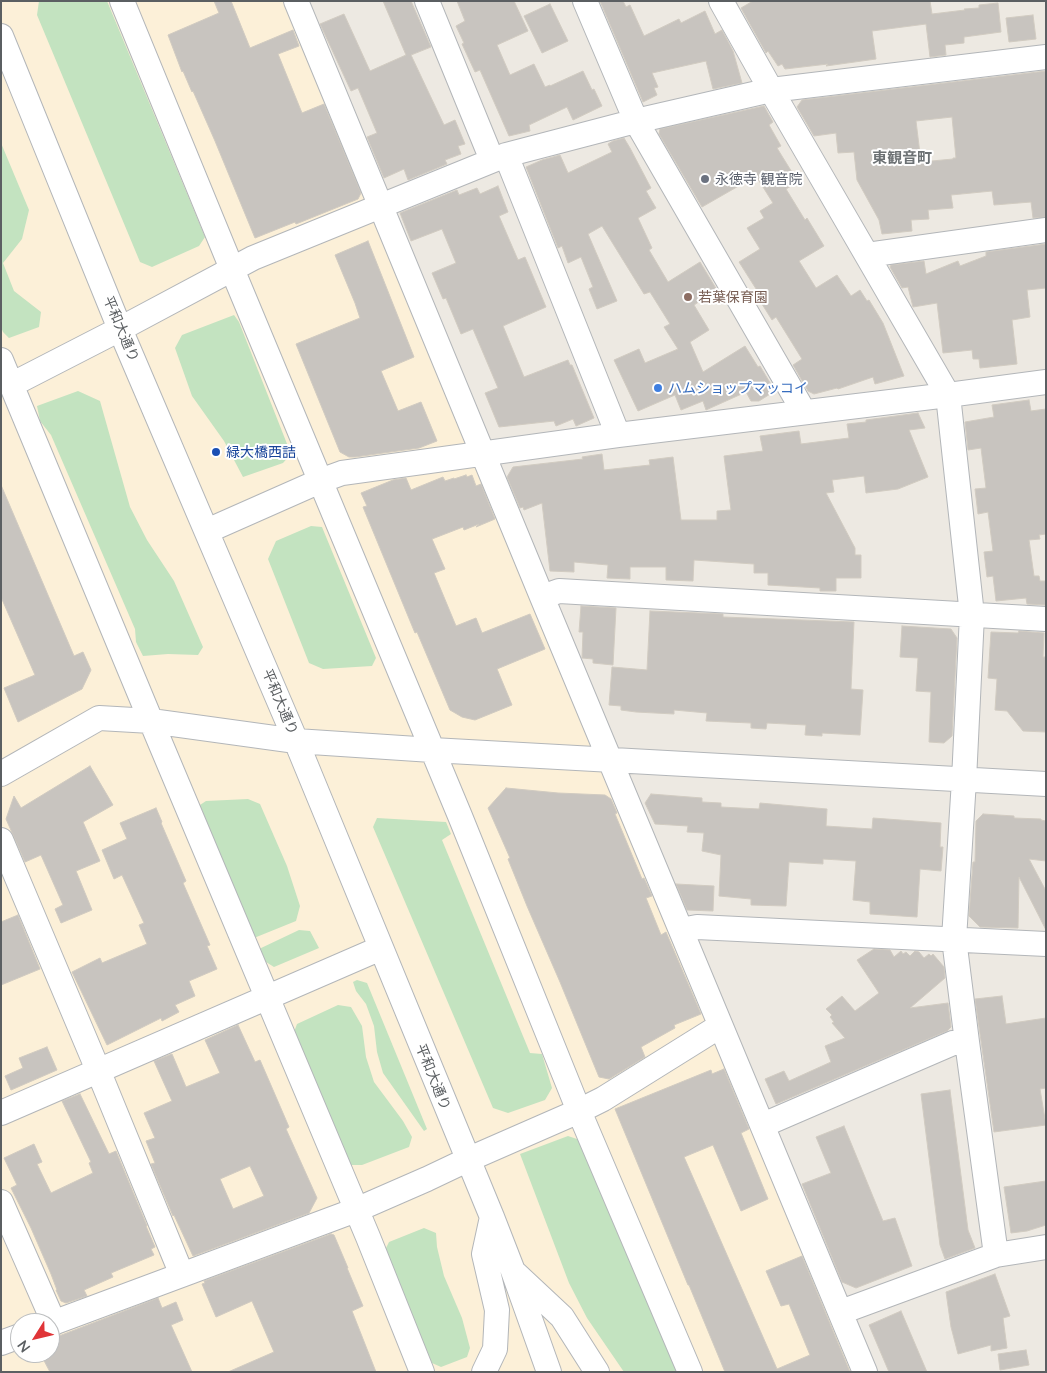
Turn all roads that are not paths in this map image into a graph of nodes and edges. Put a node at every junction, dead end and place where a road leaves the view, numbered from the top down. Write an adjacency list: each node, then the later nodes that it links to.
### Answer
1 (122, 1): 14 (street)
2 (296, 1): 11 (street)
3 (427, 1): 10 (street)
4 (585, 1): 9 (street)
5 (721, 1): 8 (street)
6 (1, 36): 15 (street, 平和大通り)
7 (1046, 57): 8 (street)
8 (771, 90): 9 (street); 13 (street)
9 (636, 121): 10 (street); 20 (street)
10 (499, 158): 11 (street); 21 (street)
11 (380, 206): 14 (street); 22 (street)
12 (1046, 230): 13 (street)
13 (866, 255): 19 (street)
14 (232, 269): 15 (street); 23 (street)
15 (120, 329): 18 (street); 24 (street, 平和大通り)
16 (1, 360): 18 (street)
17 (1046, 382): 19 (street)
18 (12, 385): 28 (street)
19 (948, 395): 20 (street); 26 (street)
20 (804, 412): 21 (street)
21 (618, 436): 22 (street)
22 (483, 454): 23 (street); 25 (street)
23 (320, 481): 24 (street); 30 (street)
24 (207, 531): 29 (street, 平和大通り)
25 (542, 597): 26 (street); 31 (street)
26 (972, 615): 27 (street); 33 (street)
27 (1046, 619)
28 (151, 721): 29 (street); 32 (street); 40 (street)
29 (296, 741): 30 (street); 39 (street, 平和大通り)
30 (432, 750): 31 (street); 44 (street)
31 (611, 761): 33 (street); 36 (street)
32 (1, 774)
33 (964, 780): 34 (street); 37 (street)
34 (1046, 784)
35 (1, 840): 43 (street)
36 (681, 930): 37 (street); 41 (street)
37 (954, 939): 38 (street); 42 (street)
38 (1046, 944)
39 (381, 948): 40 (street); 47 (street, 平和大通り)
40 (267, 999): 43 (street); 49 (street)
41 (720, 1026): 44 (street); 46 (street)
42 (966, 1042): 46 (street); 52 (street)
43 (98, 1070): 45 (street); 54 (street)
44 (579, 1111): 47 (street); 62 (street)
45 (1, 1113)
46 (763, 1125): 55 (street)
47 (467, 1160): 49 (street); 50 (street, 平和大通り)
48 (1, 1202): 56 (street)
49 (356, 1210): 54 (street); 58 (street)
50 (492, 1217): 53 (street, 平和大通り); 59 (street)
51 (1046, 1247): 52 (street)
52 (996, 1255): 55 (street)
53 (513, 1271): 60 (street, 平和大通り); 61 (street)
54 (182, 1275): 57 (street)
55 (840, 1312): 63 (street)
56 (47, 1313)
57 (60, 1321)
58 (422, 1372)
59 (484, 1372)
60 (549, 1372)
61 (597, 1372)
62 (690, 1372)
63 (865, 1372)

